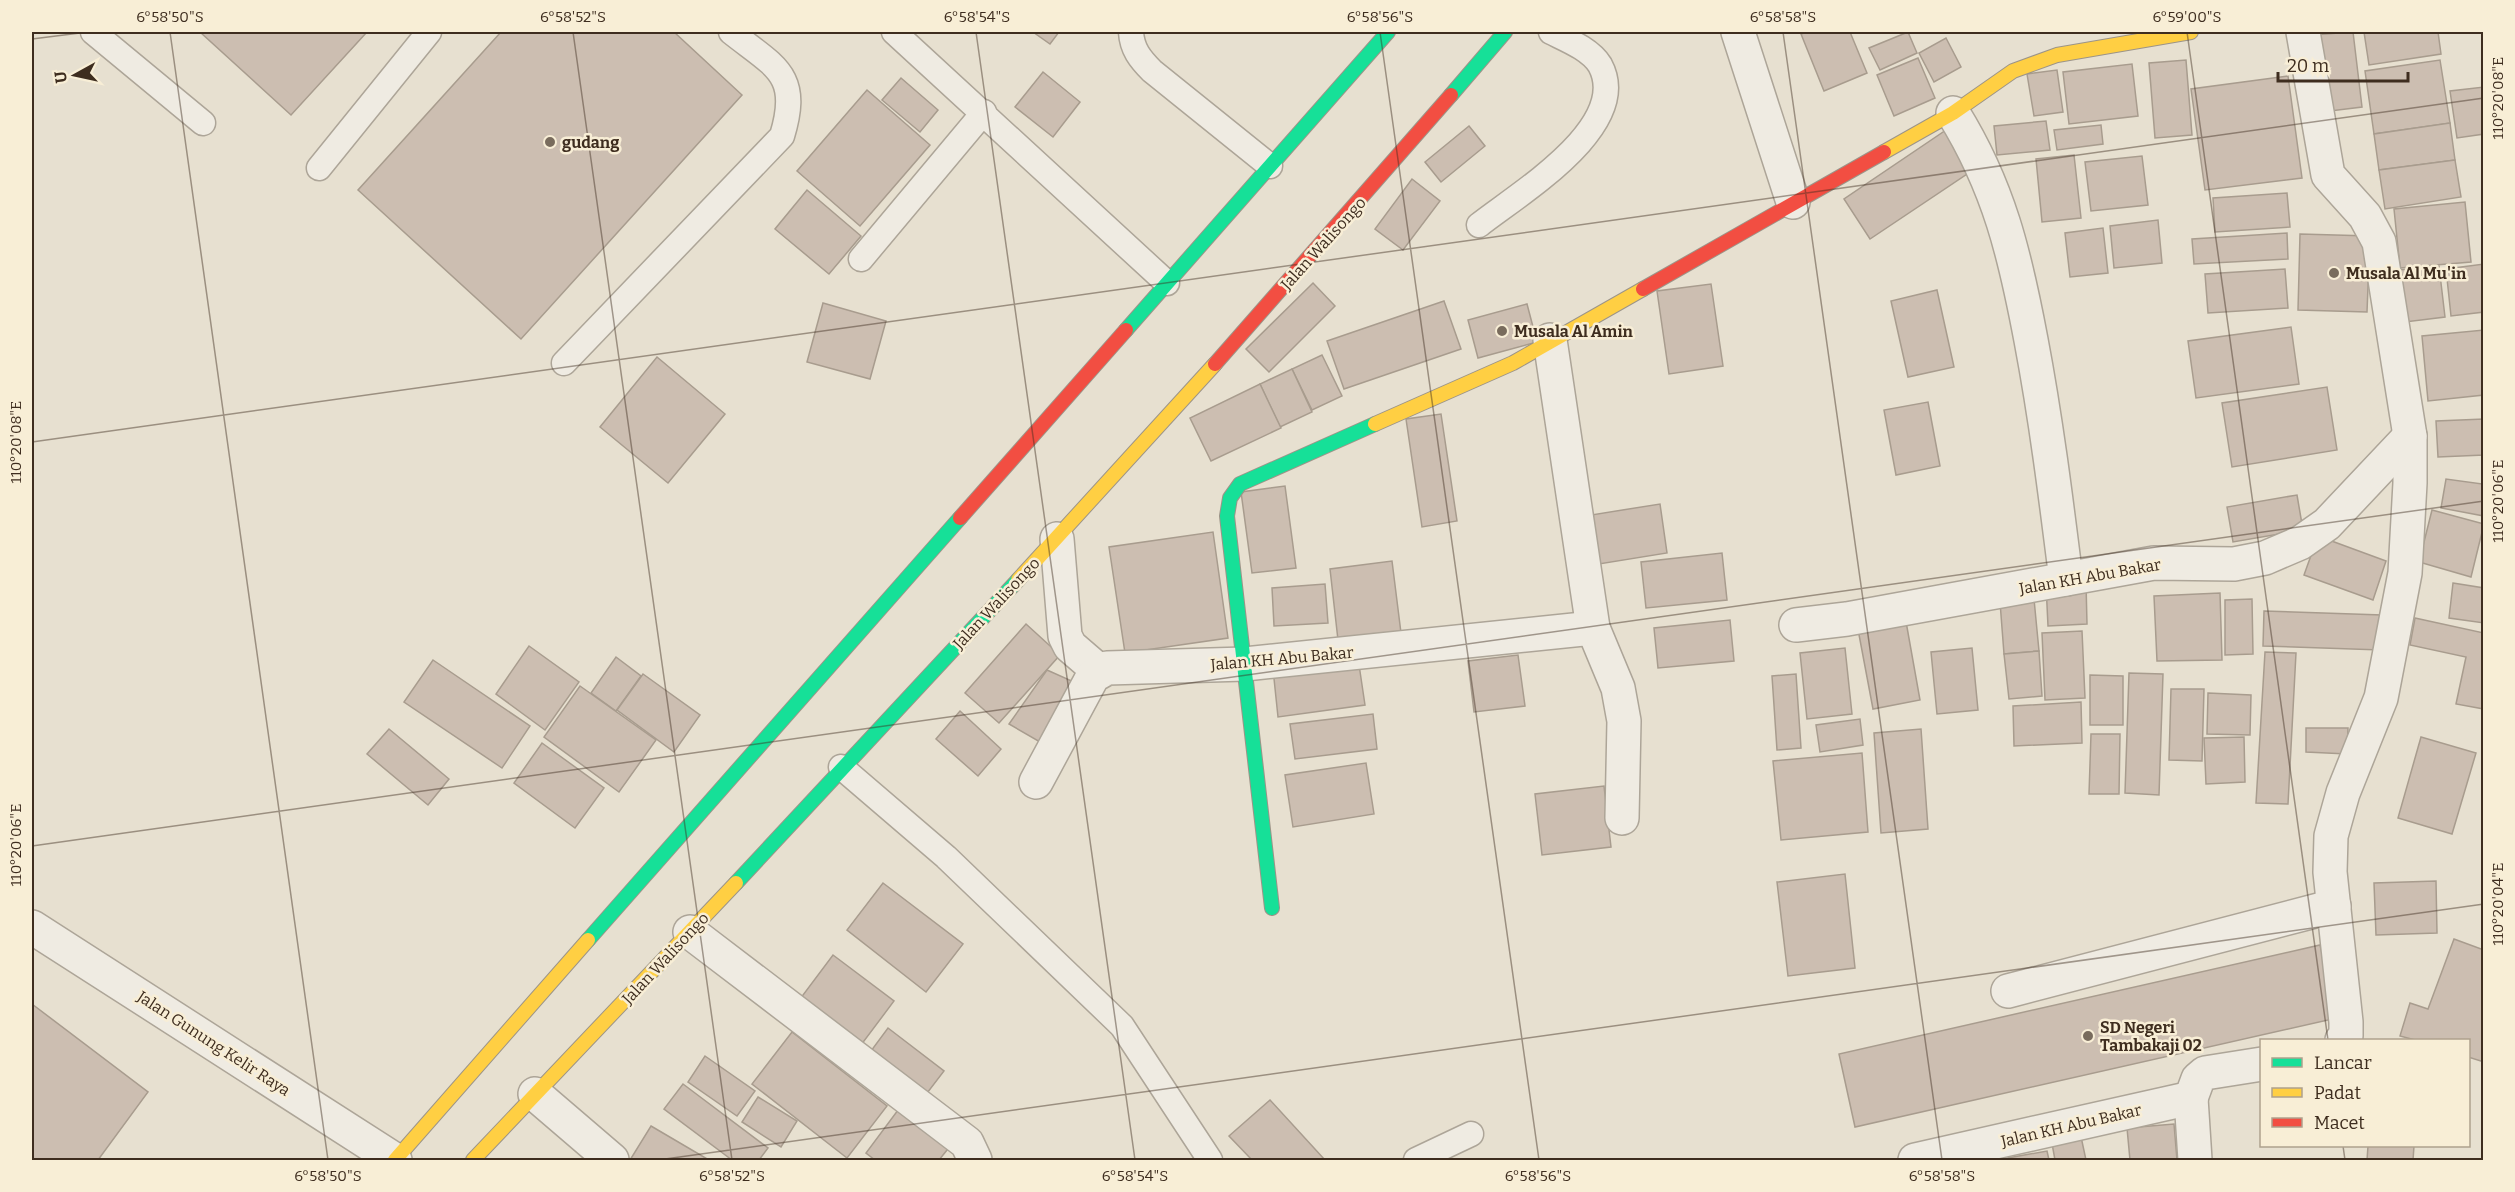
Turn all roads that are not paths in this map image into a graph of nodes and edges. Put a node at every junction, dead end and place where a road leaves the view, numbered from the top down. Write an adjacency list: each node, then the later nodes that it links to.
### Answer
1 (93, 32): 14 (lane)
2 (429, 32): 16 (lane)
3 (731, 32): 22 (lane)
4 (894, 32): 12 (lane)
5 (1131, 32): 15 (lane)
6 (1388, 32): 15 (main road)
7 (1505, 32): 24 (main road, Jalan Walisongo)
8 (1551, 32): 18 (lane)
9 (1738, 32): 17 (street)
10 (2191, 32): 13 (main road)
11 (2303, 32): 23 (street)
12 (984, 112): 19 (lane); 20 (lane)
13 (1953, 113): 17 (main road); 25 (street)
14 (203, 123)
15 (1270, 166): 20 (main road)
16 (318, 168)
17 (1793, 202): 21 (main road)
18 (1479, 225)
19 (861, 259)
20 (1167, 282): 43 (main road)
21 (1550, 340): 27 (street); 28 (main road)
22 (564, 363)
23 (2410, 436): 25 (street, Jalan KH Abu Bakar); 33 (street)
24 (1057, 539): 29 (street); 30 (main road, Jalan Walisongo)
25 (2066, 579): 26 (street, Jalan KH Abu Bakar)
26 (1796, 625)
27 (1593, 628): 28 (street, Jalan KH Abu Bakar); 32 (street)
28 (1245, 664): 29 (street, Jalan KH Abu Bakar); 34 (main road)
29 (1099, 671): 31 (street)
30 (841, 767): 36 (main road, Jalan Walisongo); 47 (lane)
31 (1036, 782)
32 (1622, 818)
33 (2334, 906): 37 (street); 38 (street)
34 (1272, 908)
35 (32, 927): 43 (street, Jalan Gunung Kelir Raya)
36 (690, 932): 40 (main road, Jalan Walisongo); 46 (street)
37 (2008, 991)
38 (2344, 1039)
39 (2260, 1064): 41 (street)
40 (535, 1094): 44 (main road, Jalan Walisongo); 45 (street)
41 (2191, 1098): 49 (street, Jalan KH Abu Bakar); 50 (street)
42 (1471, 1134): 48 (lane)
43 (395, 1160)
44 (472, 1161)
45 (612, 1161)
46 (975, 1161)
47 (1210, 1161)
48 (1416, 1161)
49 (1915, 1161)
50 (2195, 1161)

